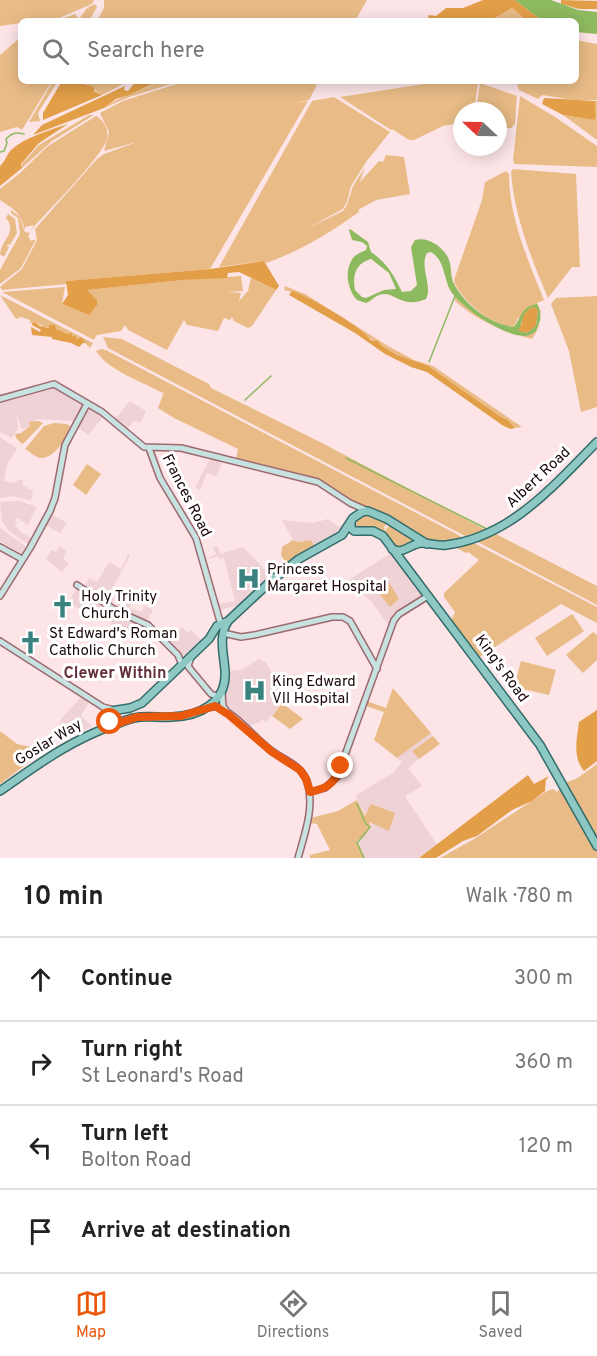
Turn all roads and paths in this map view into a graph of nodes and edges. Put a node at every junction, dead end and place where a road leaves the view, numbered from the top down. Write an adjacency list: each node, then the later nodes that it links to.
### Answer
1 (0, 399): 2 (street)
2 (87, 404): 4 (street); 15 (street)
3 (597, 442): 11 (main road, Albert Road)
4 (146, 447): 5 (street); 20 (street, Frances Road)
5 (350, 503): 6 (street); 7 (street)
6 (368, 511): 7 (main road); 8 (main road)
7 (352, 520): 9 (main road); 10 (main road)
8 (408, 532): 11 (main road); 13 (main road)
9 (363, 533): 10 (main road); 14 (main road, King's Road)
10 (336, 540): 21 (main road)
11 (427, 543): 13 (main road, Albert Road)
12 (0, 547): 15 (street)
13 (409, 548): 14 (main road, Albert Road); 16 (main road)
14 (392, 549): 16 (main road, King's Road)
15 (22, 559): 19 (street)
16 (404, 566): 18 (main road, King's Road)
17 (77, 585): 26 (street)
18 (428, 596): 29 (street); 37 (main road, King's Road)
19 (0, 597)
20 (216, 614): 21 (street, Frances Road); 22 (street)
21 (225, 628): 22 (main road); 25 (main road); 29 (street)
22 (214, 630): 23 (main road, Goslar Way)
23 (209, 639): 25 (main road); 27 (main road, Goslar Way)
24 (0, 641): 32 (street)
25 (222, 647): 30 (main road)
26 (178, 655): 27 (street); 28 (street)
27 (190, 657): 28 (main road, Goslar Way); 30 (street)
28 (182, 664): 32 (main road, Goslar Way)
29 (377, 669): 36 (street)
30 (221, 694): 31 (main road); 33 (street)
31 (207, 708): 33 (street); 34 (main road, Goslar Way)
32 (112, 713): 34 (main road); 34 (main road); 35 (main road, Goslar Way)
33 (229, 715): 36 (street)
34 (117, 724): 35 (main road, Goslar Way)
35 (0, 789)
36 (310, 792): 38 (street)
37 (597, 846)
38 (298, 858)

